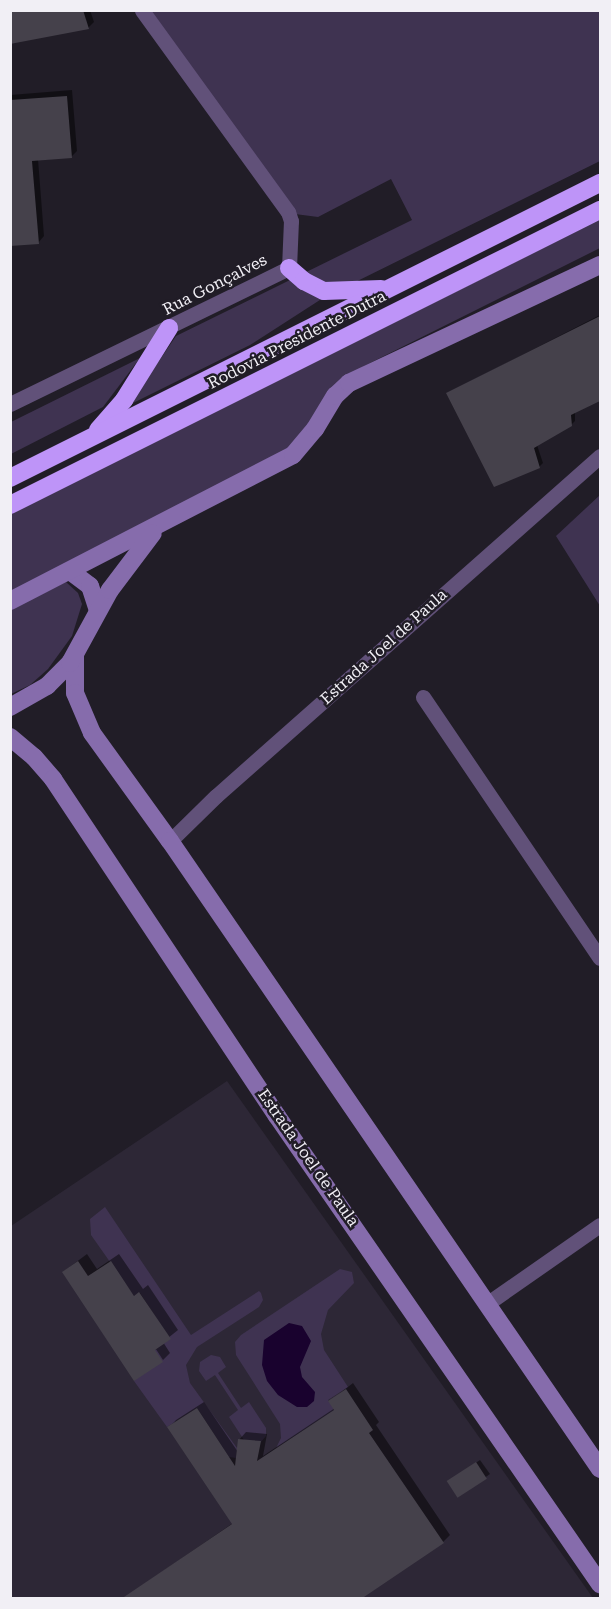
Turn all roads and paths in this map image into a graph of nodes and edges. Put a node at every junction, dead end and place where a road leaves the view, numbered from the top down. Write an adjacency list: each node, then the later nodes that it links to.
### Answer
1 (142, 10): 5 (street, Rua Gonçalves)
2 (600, 183): 6 (highway, Rodovia Presidente Dutra)
3 (600, 210): 12 (highway, Rodovia Presidente Dutra)
4 (600, 265): 13 (street)
5 (289, 268): 6 (highway); 7 (street, Rua Gonçalves)
6 (388, 289): 9 (highway, Rodovia Presidente Dutra)
7 (168, 328): 8 (street, Rua Gonçalves); 9 (highway)
8 (10, 404)
9 (92, 437): 11 (highway, Rodovia Presidente Dutra)
10 (600, 456): 21 (street, Estrada Joel de Paula)
11 (10, 478)
12 (10, 505)
13 (158, 527): 14 (street); 16 (street)
14 (70, 571): 15 (street); 16 (street)
15 (10, 600)
16 (98, 610): 17 (street)
17 (75, 656): 19 (street); 21 (street)
18 (423, 697): 22 (street)
19 (10, 707)
20 (10, 737): 26 (street, Estrada Joel de Paula)
21 (170, 841): 24 (street)
22 (600, 958)
23 (600, 1225): 24 (street)
24 (488, 1303): 25 (street)
25 (600, 1469)
26 (600, 1584)

